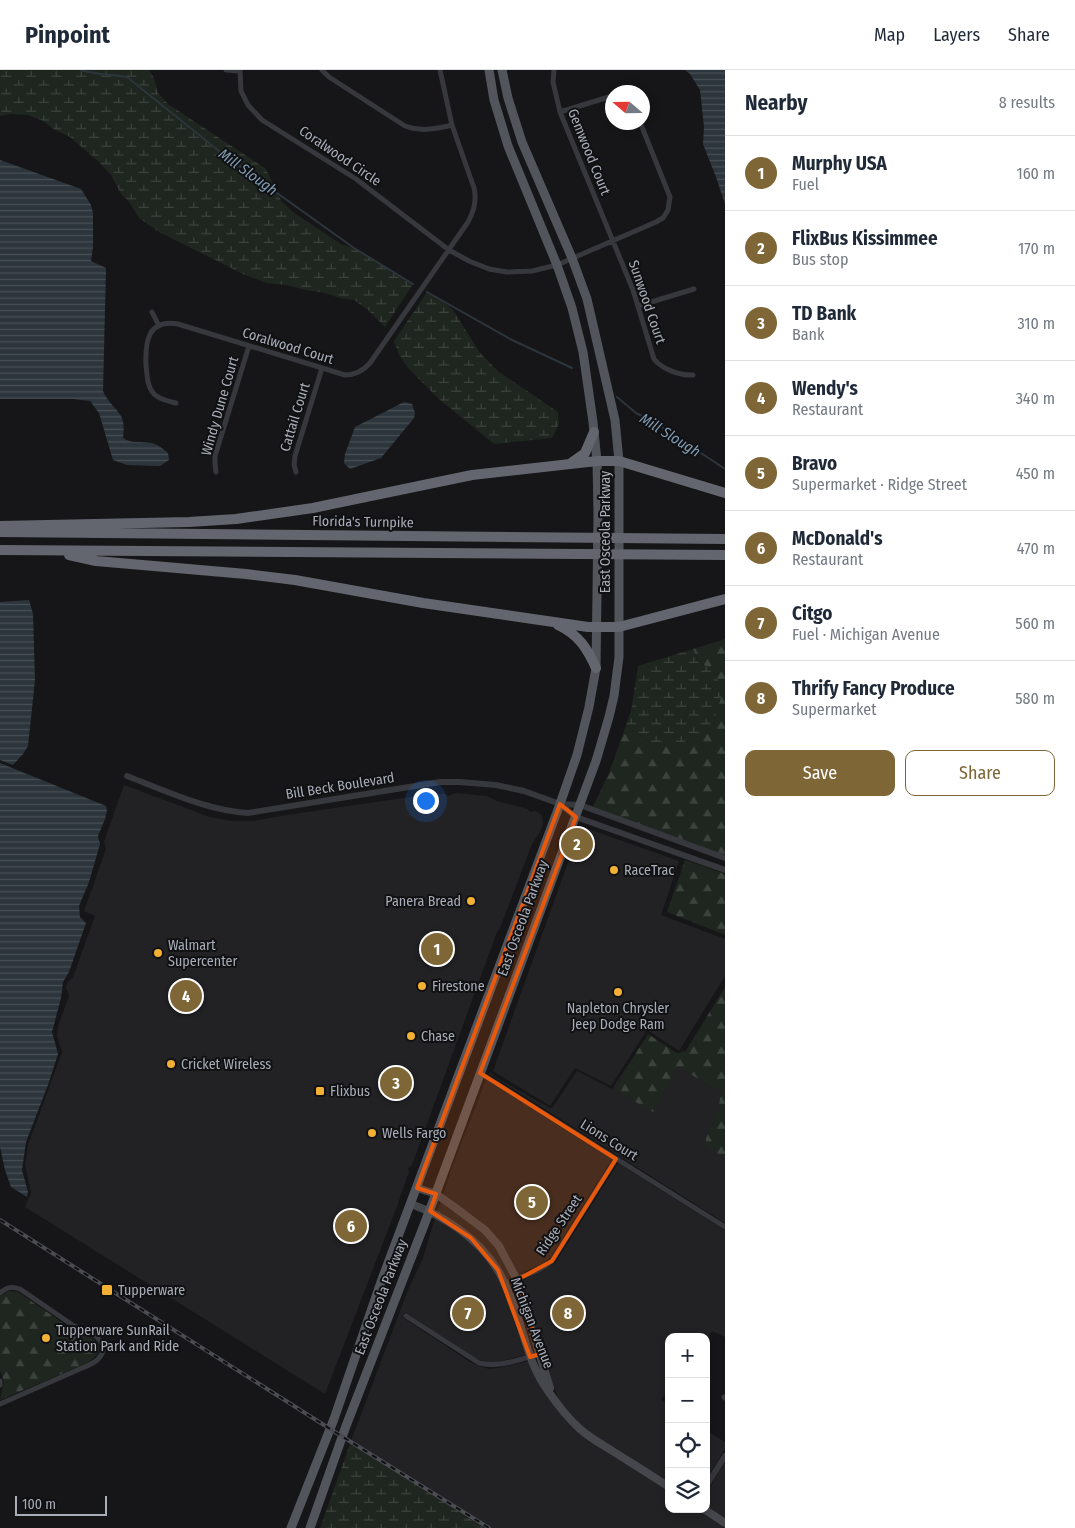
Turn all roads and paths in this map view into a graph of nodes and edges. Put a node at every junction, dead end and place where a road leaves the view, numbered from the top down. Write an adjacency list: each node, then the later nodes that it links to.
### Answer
1 (226, 70): 7 (street)
2 (322, 70): 10 (street)
3 (440, 70): 10 (street)
4 (489, 70): 15 (main road, East Osceola Parkway)
5 (502, 70): 14 (main road, East Osceola Parkway)
6 (554, 70): 9 (street, Gemwood Court)
7 (240, 71): 13 (street, Coralwood Circle)
8 (605, 98): 9 (street)
9 (560, 112): 12 (street, Gemwood Court)
10 (452, 125): 13 (street)
11 (643, 130): 12 (street, Coralwood Circle)
12 (613, 240): 14 (street, Coralwood Circle); 17 (street, Sunwood Court)
13 (449, 250): 15 (street, Coralwood Circle); 21 (street, Coralwood Court)
14 (572, 258): 15 (street, Coralwood Circle); 26 (main road, East Osceola Parkway)
15 (557, 265): 24 (main road, East Osceola Parkway)
16 (694, 289): 17 (street)
17 (638, 306): 22 (street, Sunwood Court)
18 (152, 312): 19 (street)
19 (159, 326): 20 (street, Coralwood Court); 23 (street)
20 (249, 346): 21 (street, Coralwood Court); 28 (street, Windy Dune Court)
21 (322, 368): 29 (street, Cattail Court)
22 (693, 375)
23 (176, 404)
24 (594, 432): 25 (main road, East Osceola Parkway); 27 (highway)
25 (596, 461): 26 (highway); 27 (highway); 39 (main road, East Osceola Parkway)
26 (619, 461): 30 (highway); 40 (main road, East Osceola Parkway)
27 (568, 464): 31 (highway)
28 (216, 472)
29 (296, 472)
30 (725, 493)
31 (0, 526)
32 (0, 532): 33 (highway, Florida's Turnpike)
33 (725, 539)
34 (0, 550): 35 (highway)
35 (49, 551): 36 (highway); 38 (highway)
36 (725, 555)
37 (725, 599): 40 (highway)
38 (548, 620): 39 (highway); 41 (highway)
39 (596, 627): 40 (highway); 41 (main road, East Osceola Parkway)
40 (619, 627): 44 (main road, East Osceola Parkway)
41 (596, 668): 43 (main road, East Osceola Parkway)
42 (127, 776): 43 (street, Bill Beck Boulevard)
43 (560, 804): 44 (street, Bill Beck Boulevard); 45 (street, Bill Beck Boulevard); 50 (main road, East Osceola Parkway)
44 (580, 805): 45 (main road, East Osceola Parkway); 46 (street, Bill Beck Boulevard)
45 (576, 817): 47 (street, Bill Beck Boulevard); 48 (main road, East Osceola Parkway)
46 (725, 858)
47 (725, 870)
48 (480, 1073): 49 (street, Lions Court); 51 (main road, East Osceola Parkway)
49 (616, 1159): 54 (street, Lions Court); 55 (street, Ridge Street)
50 (418, 1188): 51 (main road, Michigan Avenue); 52 (main road, East Osceola Parkway)
51 (436, 1194): 53 (main road, East Osceola Parkway); 55 (main road, Michigan Avenue)
52 (411, 1204): 53 (main road, Michigan Avenue); 70 (main road, East Osceola Parkway)
53 (430, 1211): 56 (main road, Michigan Avenue); 71 (main road, East Osceola Parkway)
54 (725, 1227)
55 (516, 1278): 56 (street, Ridge Street); 59 (main road, Michigan Avenue)
56 (503, 1283): 60 (main road, Michigan Avenue)
57 (0, 1293): 64 (street)
58 (406, 1316): 60 (street)
59 (540, 1354): 60 (street); 63 (main road, Michigan Avenue)
60 (530, 1357): 63 (main road, Michigan Avenue)
61 (0, 1381): 62 (street)
62 (0, 1385)
63 (556, 1401): 67 (main road, Michigan Avenue)
64 (0, 1404)
65 (725, 1456): 66 (street)
66 (710, 1480)
67 (665, 1484)
68 (710, 1513): 69 (main road)
69 (725, 1522)
70 (291, 1528)
71 (310, 1528)

